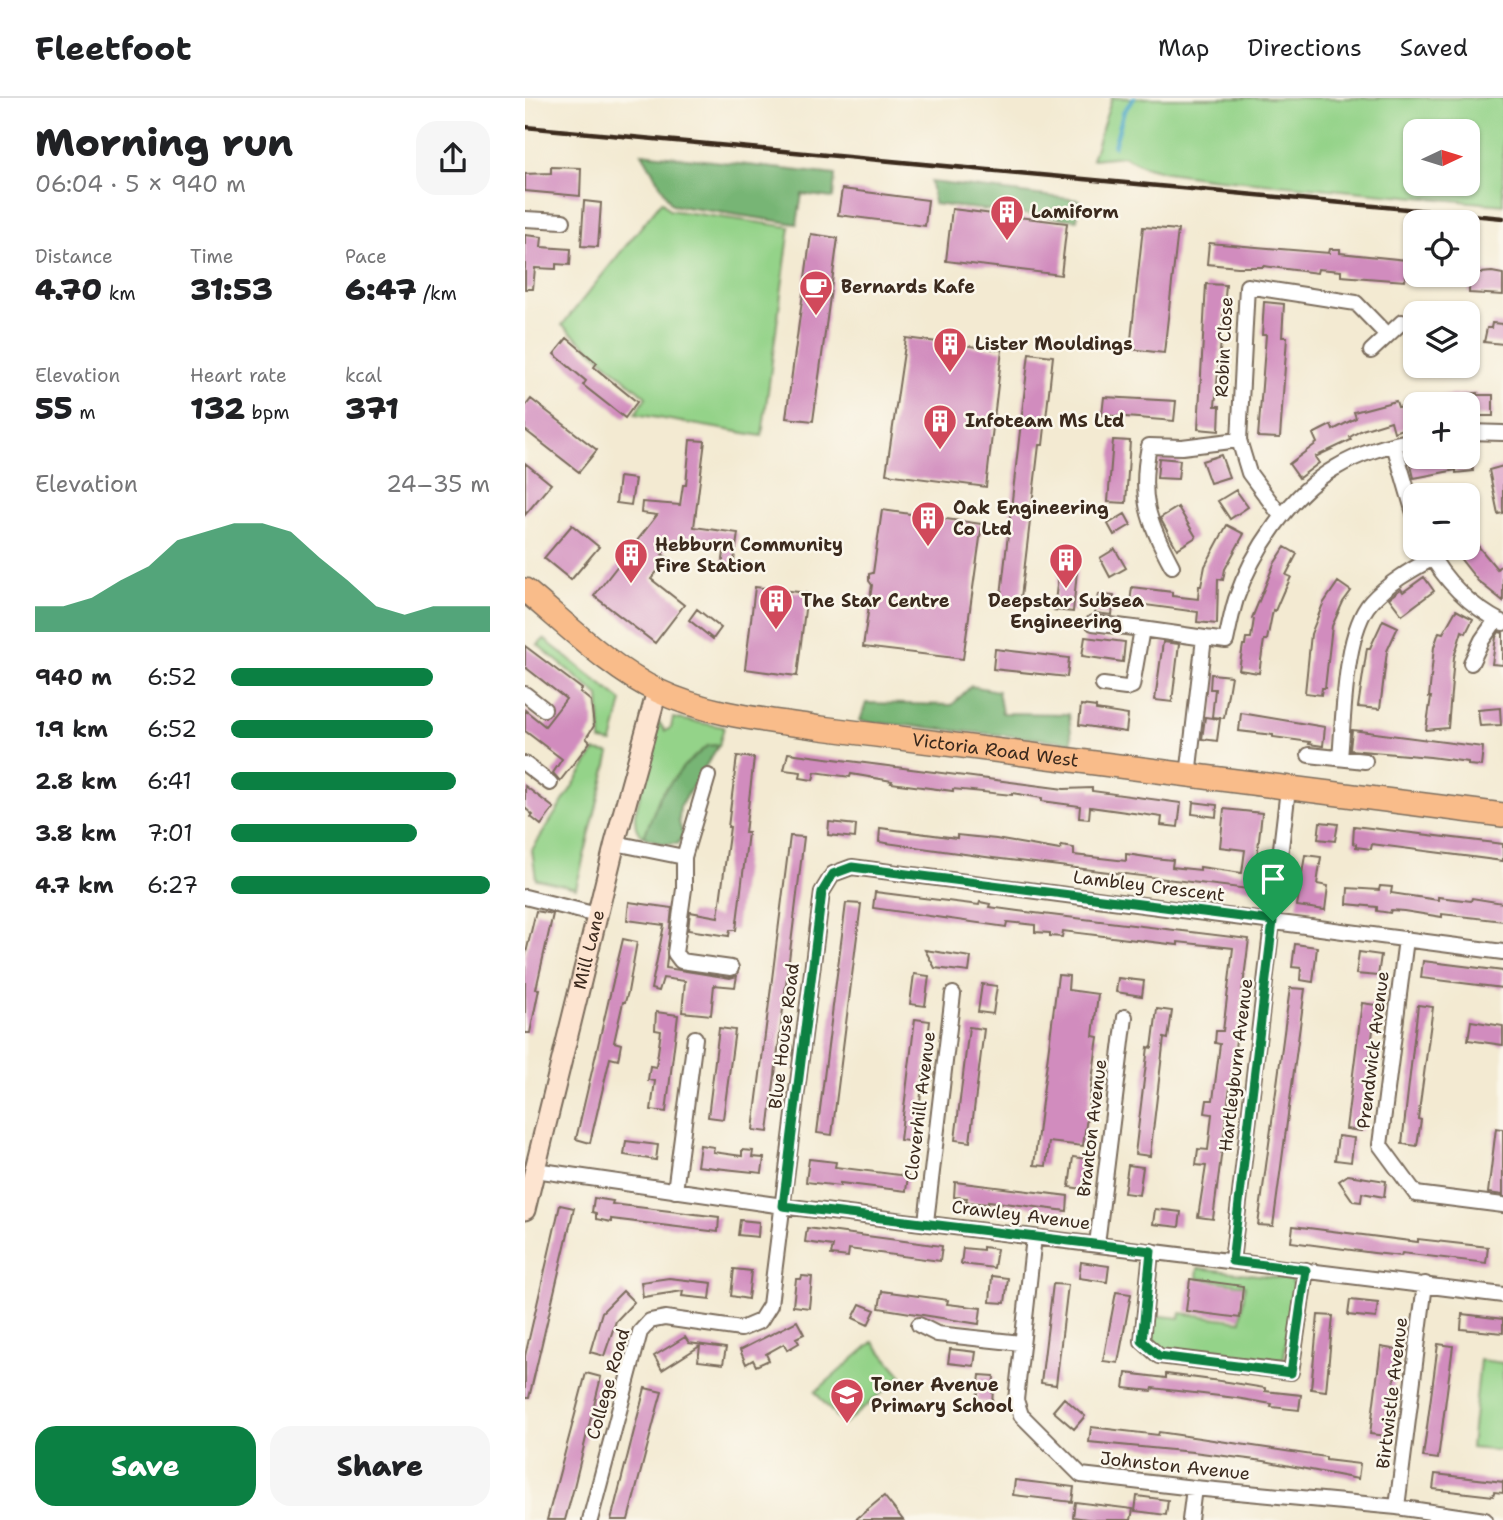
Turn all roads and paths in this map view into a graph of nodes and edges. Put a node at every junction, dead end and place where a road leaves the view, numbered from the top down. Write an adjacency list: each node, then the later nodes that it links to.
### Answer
1 (525, 219): 2 (street)
2 (563, 221)
3 (1402, 322): 4 (street)
4 (1387, 335): 5 (street); 8 (street, Robin Close)
5 (1371, 351)
6 (1503, 430): 7 (street)
7 (1480, 431)
8 (1239, 440): 12 (street, Robin Close); 15 (street)
9 (1403, 443): 10 (street)
10 (1394, 445): 11 (street); 12 (street)
11 (1405, 483)
12 (1281, 516): 20 (street)
13 (1421, 560): 27 (street)
14 (1434, 560): 17 (street)
15 (1172, 566)
16 (525, 590): 23 (main road, Victoria Road West)
17 (1500, 621): 21 (street)
18 (1093, 623): 19 (street)
19 (1142, 629): 20 (street); 22 (street)
20 (1204, 638): 31 (street)
21 (1471, 663)
22 (1103, 685)
23 (657, 691): 31 (main road, Victoria Road West); 35 (main road, Mill Lane)
24 (525, 694): 25 (street)
25 (544, 709)
26 (1309, 755): 27 (street)
27 (1340, 758): 28 (street)
28 (1365, 761)
29 (525, 764): 32 (street)
30 (708, 776): 36 (street)
31 (1188, 776): 33 (main road, Victoria Road West)
32 (550, 783)
33 (1288, 789): 34 (main road, Victoria Road West); 40 (street, Hartleyburn Avenue)
34 (1503, 815)
35 (615, 843): 36 (street); 39 (main road, Mill Lane)
36 (684, 857): 43 (street)
37 (833, 874): 40 (street, Lambley Crescent); 50 (street, Blue House Road)
38 (525, 897): 39 (street)
39 (597, 915): 47 (main road, Mill Lane)
40 (1273, 921): 41 (street, Lambley Crescent); 56 (street, Hartleyburn Avenue)
41 (1406, 939): 42 (street, Lambley Crescent); 49 (street, Prendwick Avenue)
42 (1503, 952)
43 (731, 968)
44 (953, 994): 52 (street, Cloverhill Avenue)
45 (1125, 1017): 54 (street, Branton Avenue)
46 (695, 1038): 48 (street)
47 (535, 1170): 48 (street, Crawley Avenue); 51 (main road, Mill Lane)
48 (675, 1191): 50 (street, Crawley Avenue)
49 (1503, 1205)
50 (783, 1206): 52 (street, Crawley Avenue); 64 (street, College Road)
51 (525, 1210)
52 (926, 1222): 53 (street, Crawley Avenue)
53 (1034, 1237): 54 (street, Crawley Avenue); 61 (street, Johnston Avenue)
54 (1097, 1244): 55 (street, Crawley Avenue)
55 (1151, 1251): 56 (street, Crawley Avenue); 57 (street)
56 (1232, 1261): 57 (street, Crawley Avenue)
57 (1306, 1270): 58 (street, Crawley Avenue)
58 (1425, 1284): 59 (street, Crawley Avenue); 63 (street, Birtwistle Avenue)
59 (1503, 1295)
60 (919, 1325): 61 (street)
61 (1021, 1343): 62 (street, Johnston Avenue)
62 (1194, 1488): 63 (street, Johnston Avenue); 65 (street)
63 (1397, 1507): 66 (street, Johnston Avenue)
64 (590, 1520)
65 (1190, 1520)
66 (1485, 1520)

